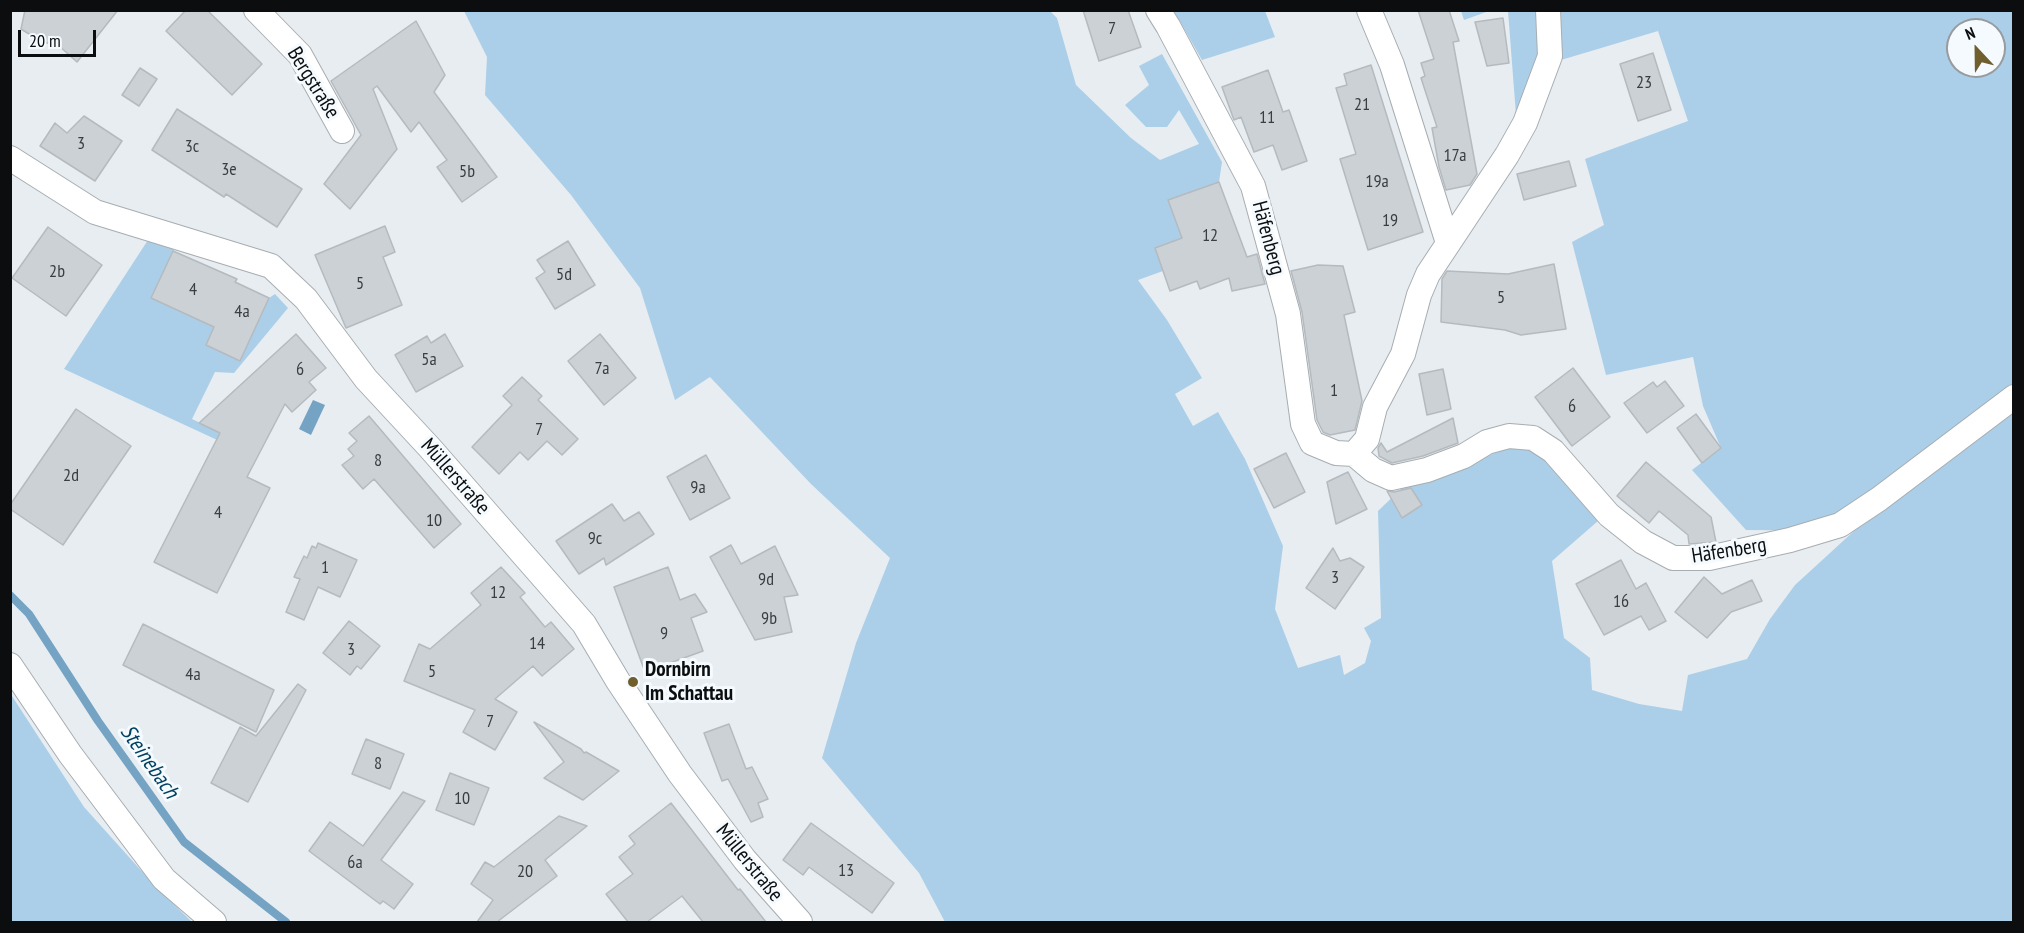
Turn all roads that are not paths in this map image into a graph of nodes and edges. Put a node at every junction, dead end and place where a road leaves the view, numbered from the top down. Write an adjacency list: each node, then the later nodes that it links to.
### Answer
1 (256, 10): 5 (street, Bergstraße)
2 (1158, 10): 9 (street, Häfenberg)
3 (1369, 10): 7 (street)
4 (1548, 10): 7 (street)
5 (342, 131)
6 (10, 158): 12 (street, Müllerstraße)
7 (1448, 243): 9 (street)
8 (2013, 397): 9 (street, Häfenberg)
9 (1354, 454)
10 (10, 665): 11 (street)
11 (214, 922)
12 (800, 922)

